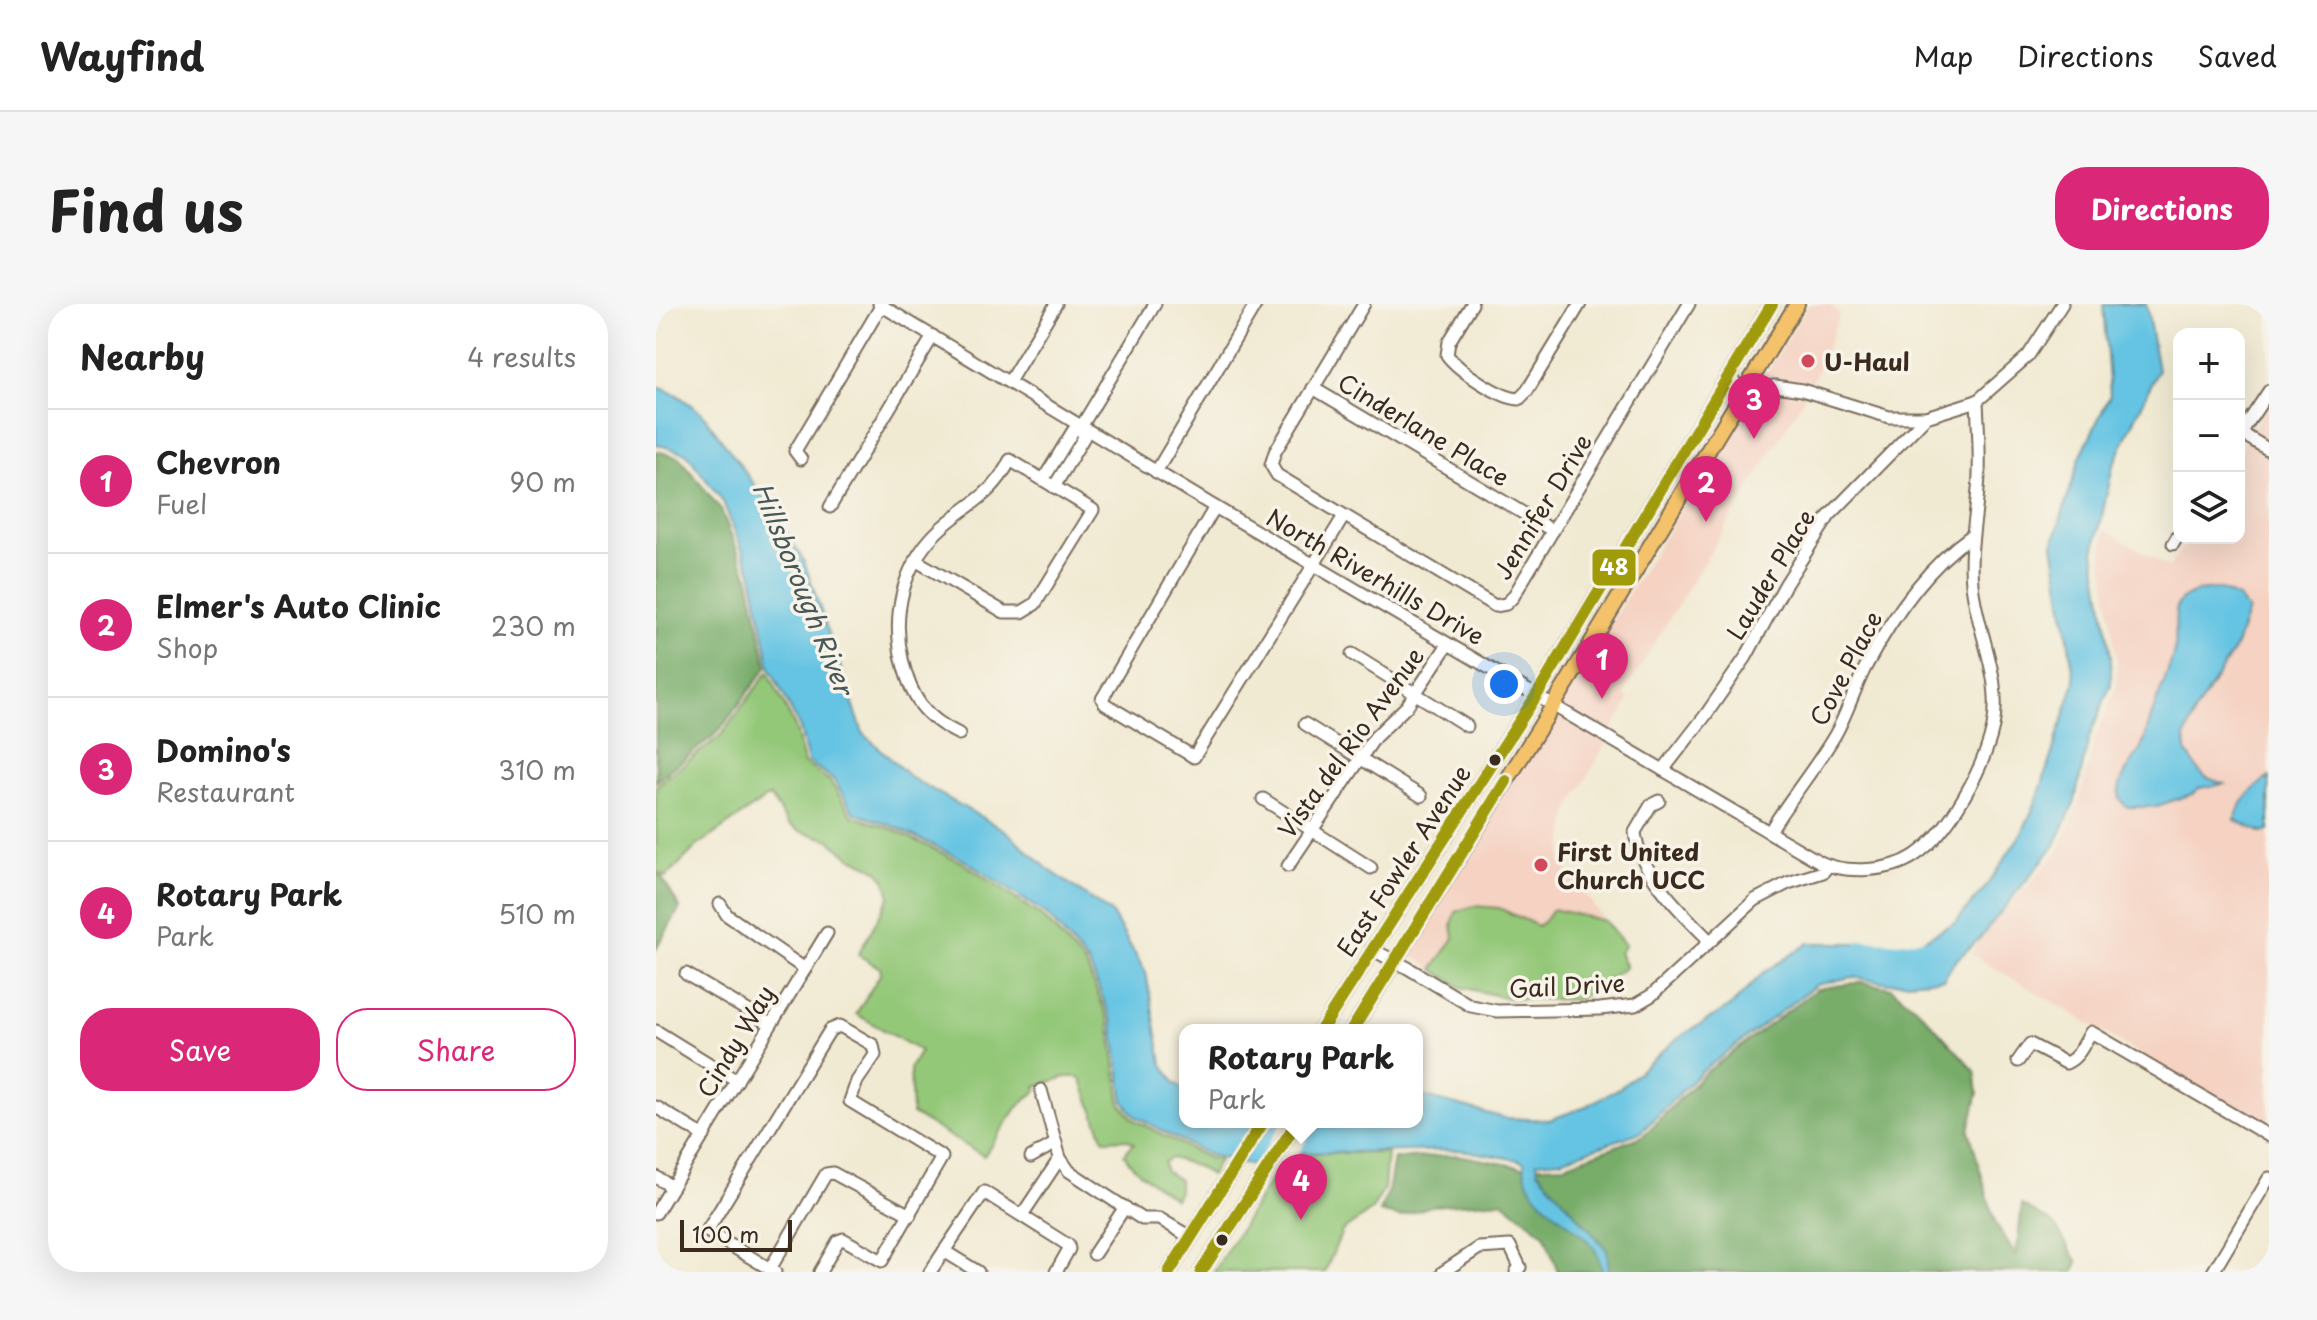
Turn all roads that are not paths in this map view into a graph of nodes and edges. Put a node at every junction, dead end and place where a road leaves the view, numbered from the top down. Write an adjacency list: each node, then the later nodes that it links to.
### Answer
1 (1056, 304): 14 (street)
2 (1155, 304): 20 (street)
3 (1256, 304): 25 (street)
4 (1364, 304): 15 (street)
5 (1472, 304): 6 (street)
6 (1580, 304)
7 (1689, 304): 30 (street, Jennifer Drive)
8 (1772, 304): 13 (main road, East Fowler Avenue)
9 (1797, 304): 16 (main road, East Fowler Avenue)
10 (2062, 304): 18 (street)
11 (880, 305): 12 (street, North Riverhills Drive); 24 (street)
12 (933, 336): 14 (street, North Riverhills Drive); 27 (street)
13 (1728, 378): 16 (street); 37 (main road, East Fowler Avenue)
14 (1009, 382): 20 (street, North Riverhills Drive)
15 (1313, 388): 29 (street, Jennifer Drive); 30 (street, Cinderlane Place)
16 (1745, 389): 19 (street); 38 (main road, East Fowler Avenue)
17 (2269, 391): 21 (street)
18 (1977, 401): 19 (street, Lauder Place); 31 (street, North Riverhills Drive)
19 (1926, 417): 43 (street, Lauder Place)
20 (1081, 427): 25 (street, North Riverhills Drive); 26 (street)
21 (2245, 427)
22 (2245, 437): 23 (street)
23 (2269, 450)
24 (801, 459)
25 (1156, 472): 28 (street, North Riverhills Drive)
26 (1049, 483): 32 (street); 32 (street)
27 (830, 507)
28 (1215, 507): 33 (street, North Riverhills Drive); 33 (street)
29 (1344, 516): 30 (street, Jennifer Drive); 33 (street)
30 (1553, 531)
31 (1971, 536): 48 (street, Cove Place); 50 (street, North Riverhills Drive)
32 (915, 560): 41 (street)
33 (1314, 564): 34 (street, North Riverhills Drive)
34 (1448, 644): 36 (street, Vista del Rio Avenue); 37 (street, North Riverhills Drive)
35 (1352, 654): 36 (street)
36 (1416, 694): 40 (street); 42 (street, Vista del Rio Avenue)
37 (1536, 696): 38 (street, North Riverhills Drive); 55 (main road, East Fowler Avenue)
38 (1553, 706): 43 (street, North Riverhills Drive); 56 (main road, East Fowler Avenue)
39 (1305, 724): 42 (street)
40 (1467, 726)
41 (959, 734)
42 (1360, 759): 44 (street); 47 (street, Vista del Rio Avenue)
43 (1663, 770): 48 (street, North Riverhills Drive)
44 (1421, 796)
45 (1263, 799): 47 (street)
46 (1659, 801): 54 (street)
47 (1312, 830): 49 (street, Vista del Rio Avenue); 51 (street)
48 (1770, 831): 50 (street, North Riverhills Drive)
49 (1288, 866)
50 (1828, 866): 54 (street, Gail Drive)
51 (1371, 868)
52 (720, 904): 57 (street)
53 (827, 933): 57 (street, Cindy Way)
54 (1710, 941): 56 (street, Gail Drive)
55 (1371, 949): 56 (street, Gail Drive); 60 (main road, East Fowler Avenue)
56 (1393, 962): 61 (main road, East Fowler Avenue)
57 (805, 969): 59 (street, Cindy Way)
58 (686, 974): 59 (street)
59 (770, 1024): 64 (street, Cindy Way)
60 (1325, 1024)
61 (1356, 1024)
62 (656, 1031): 64 (street)
63 (2018, 1061): 70 (street)
64 (737, 1081): 69 (street, Cindy Way)
65 (1041, 1090): 71 (street)
66 (656, 1107): 69 (street)
67 (1259, 1128): 81 (main road)
68 (1293, 1128): 90 (main road)
69 (704, 1136): 76 (street, Cindy Way)
70 (2269, 1136)
71 (1056, 1143): 72 (street); 73 (street)
72 (1031, 1157)
73 (1060, 1158): 77 (street); 80 (street)
74 (656, 1177): 76 (street)
75 (2269, 1178): 93 (street)
76 (672, 1187): 78 (street, Cindy Way)
77 (1125, 1207): 81 (street); 83 (street)
78 (656, 1213)
79 (910, 1215): 84 (street); 84 (street); 85 (street)
80 (1022, 1215): 82 (street); 88 (street)
81 (1190, 1237): 89 (main road)
82 (944, 1251): 86 (street); 87 (street)
83 (1094, 1254)
84 (772, 1270)
85 (820, 1272)
86 (930, 1272)
87 (978, 1272)
88 (1056, 1272)
89 (1169, 1272)
90 (1201, 1272)
91 (1443, 1272): 92 (street)
92 (1516, 1272)
93 (2213, 1272)

